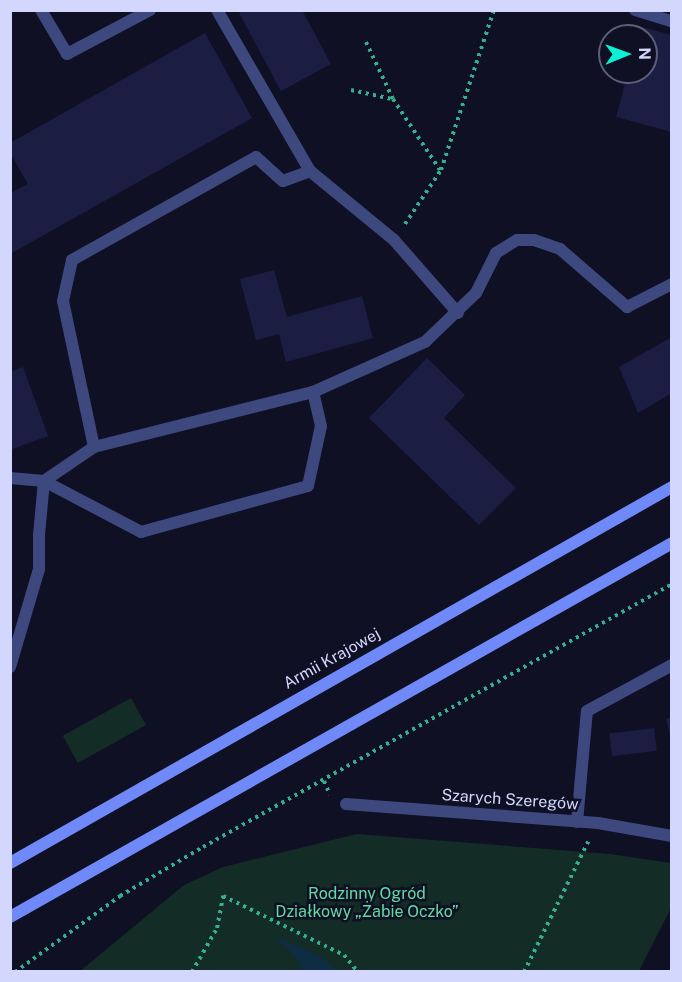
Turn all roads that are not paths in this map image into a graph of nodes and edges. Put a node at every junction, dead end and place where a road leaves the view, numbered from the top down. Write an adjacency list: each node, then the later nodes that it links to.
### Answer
1 (41, 10): 2 (street)
2 (150, 10)
3 (217, 10): 6 (street)
4 (635, 10): 5 (street)
5 (672, 21)
6 (310, 171): 8 (street); 10 (street)
7 (672, 284): 8 (street)
8 (458, 313): 9 (street)
9 (313, 392): 10 (street); 12 (street)
10 (94, 447): 12 (street)
11 (10, 478): 12 (street)
12 (44, 481): 15 (street)
13 (672, 487): 21 (main road, Armii Krajowej)
14 (672, 543): 22 (main road)
15 (15, 647): 17 (street)
16 (672, 665): 19 (street)
17 (10, 667)
18 (346, 804): 19 (street, Szarych Szeregów)
19 (577, 822): 20 (street, Szarych Szeregów)
20 (672, 836)
21 (10, 863)
22 (10, 917)

